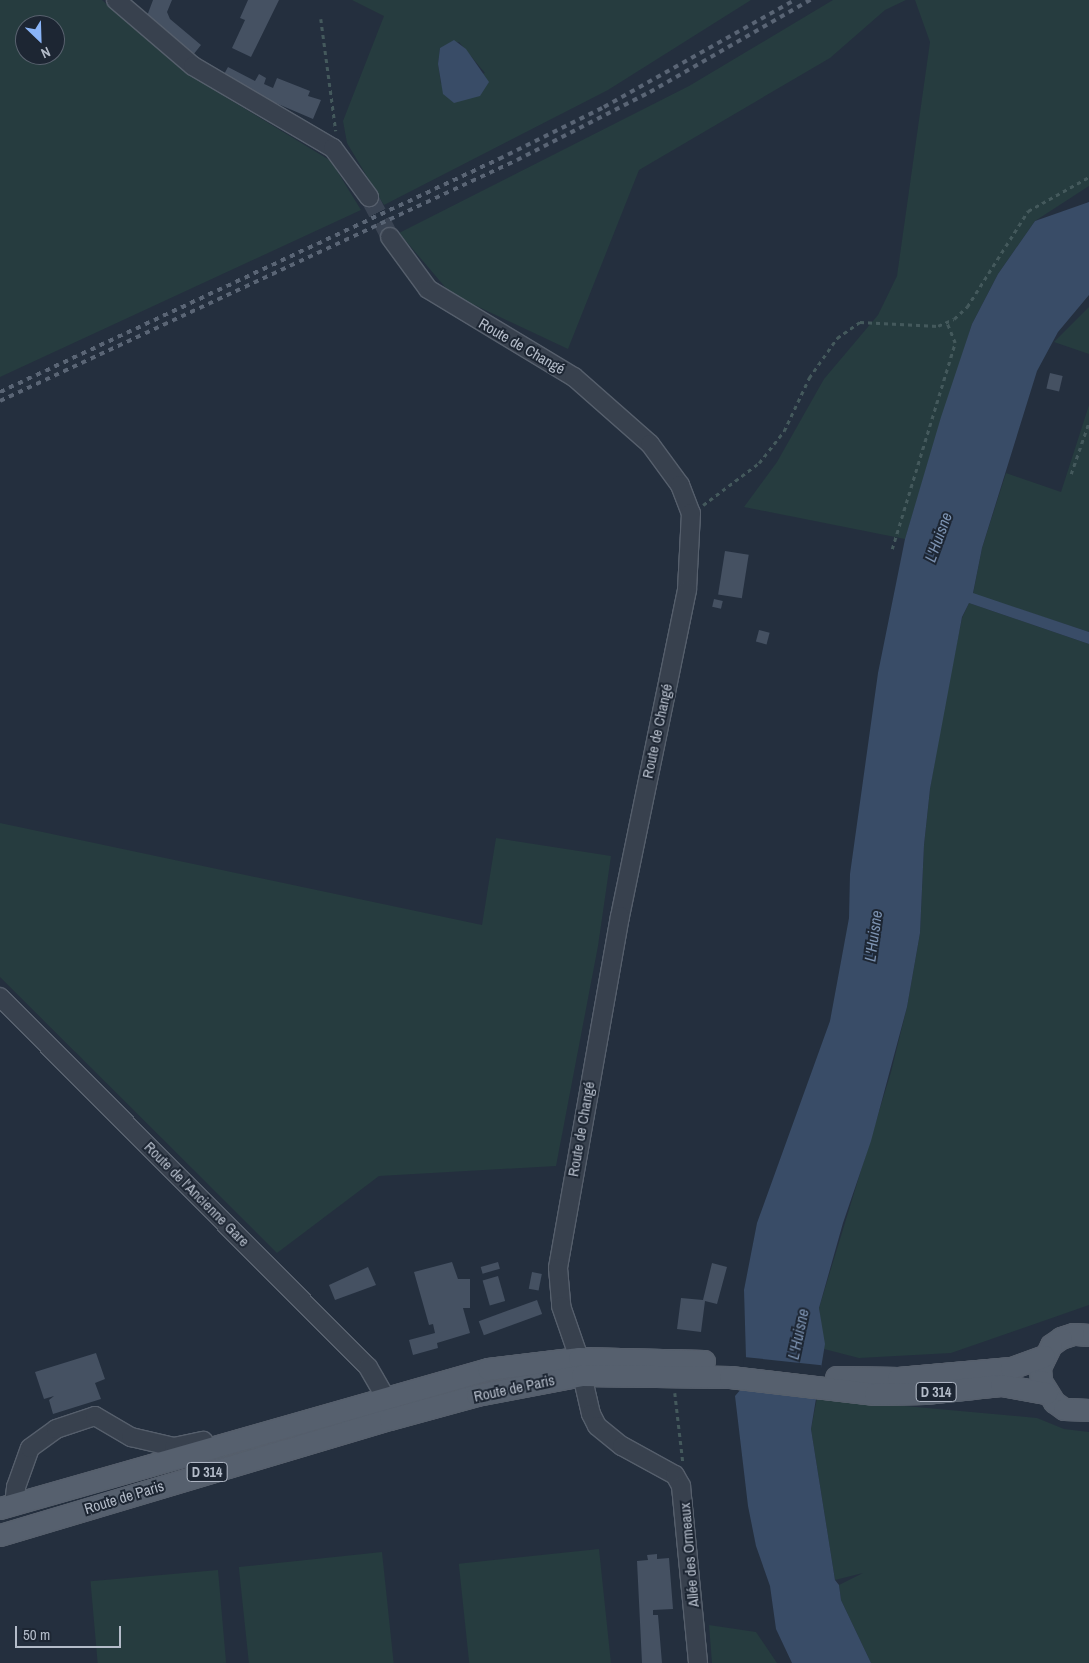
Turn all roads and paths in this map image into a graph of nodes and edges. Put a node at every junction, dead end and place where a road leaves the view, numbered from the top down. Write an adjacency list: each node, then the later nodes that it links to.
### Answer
1 (116, 0): 3 (street)
2 (321, 19): 3 (path)
3 (341, 157): 5 (street)
4 (1089, 177): 7 (path)
5 (370, 197)
6 (390, 237): 10 (street, Route de Changé)
7 (947, 323): 10 (path); 11 (path)
8 (1089, 422): 9 (path)
9 (1071, 474)
10 (691, 513): 15 (street, Route de Changé)
11 (892, 549)
12 (0, 997): 20 (street, Route de l'Ancienne Gare)
13 (1089, 1335): 14 (main road)
14 (1044, 1356): 18 (main road, Route de Paris / D 314); 19 (main road)
15 (581, 1366): 16 (main road, Route de Paris / D 314); 17 (main road, Route de Paris / D 314); 20 (main road, Route de Paris / D 314); 23 (street, Allée des Ormeaux); 25 (main road, Route de Paris / D 314)
16 (730, 1370): 17 (main road, Route de Paris / D 314); 18 (main road, Route de Paris / D 314)
17 (676, 1374): 23 (path)
18 (827, 1382): 19 (main road, Route de Paris / D 314)
19 (1046, 1392): 21 (main road)
20 (386, 1398): 22 (main road, Route de Paris / D 314)
21 (1089, 1410)
22 (248, 1438): 24 (main road, Route de Paris / D 314); 24 (street)
23 (681, 1486): 26 (street, Allée des Ormeaux)
24 (7, 1506)
25 (0, 1535)
26 (698, 1663)

